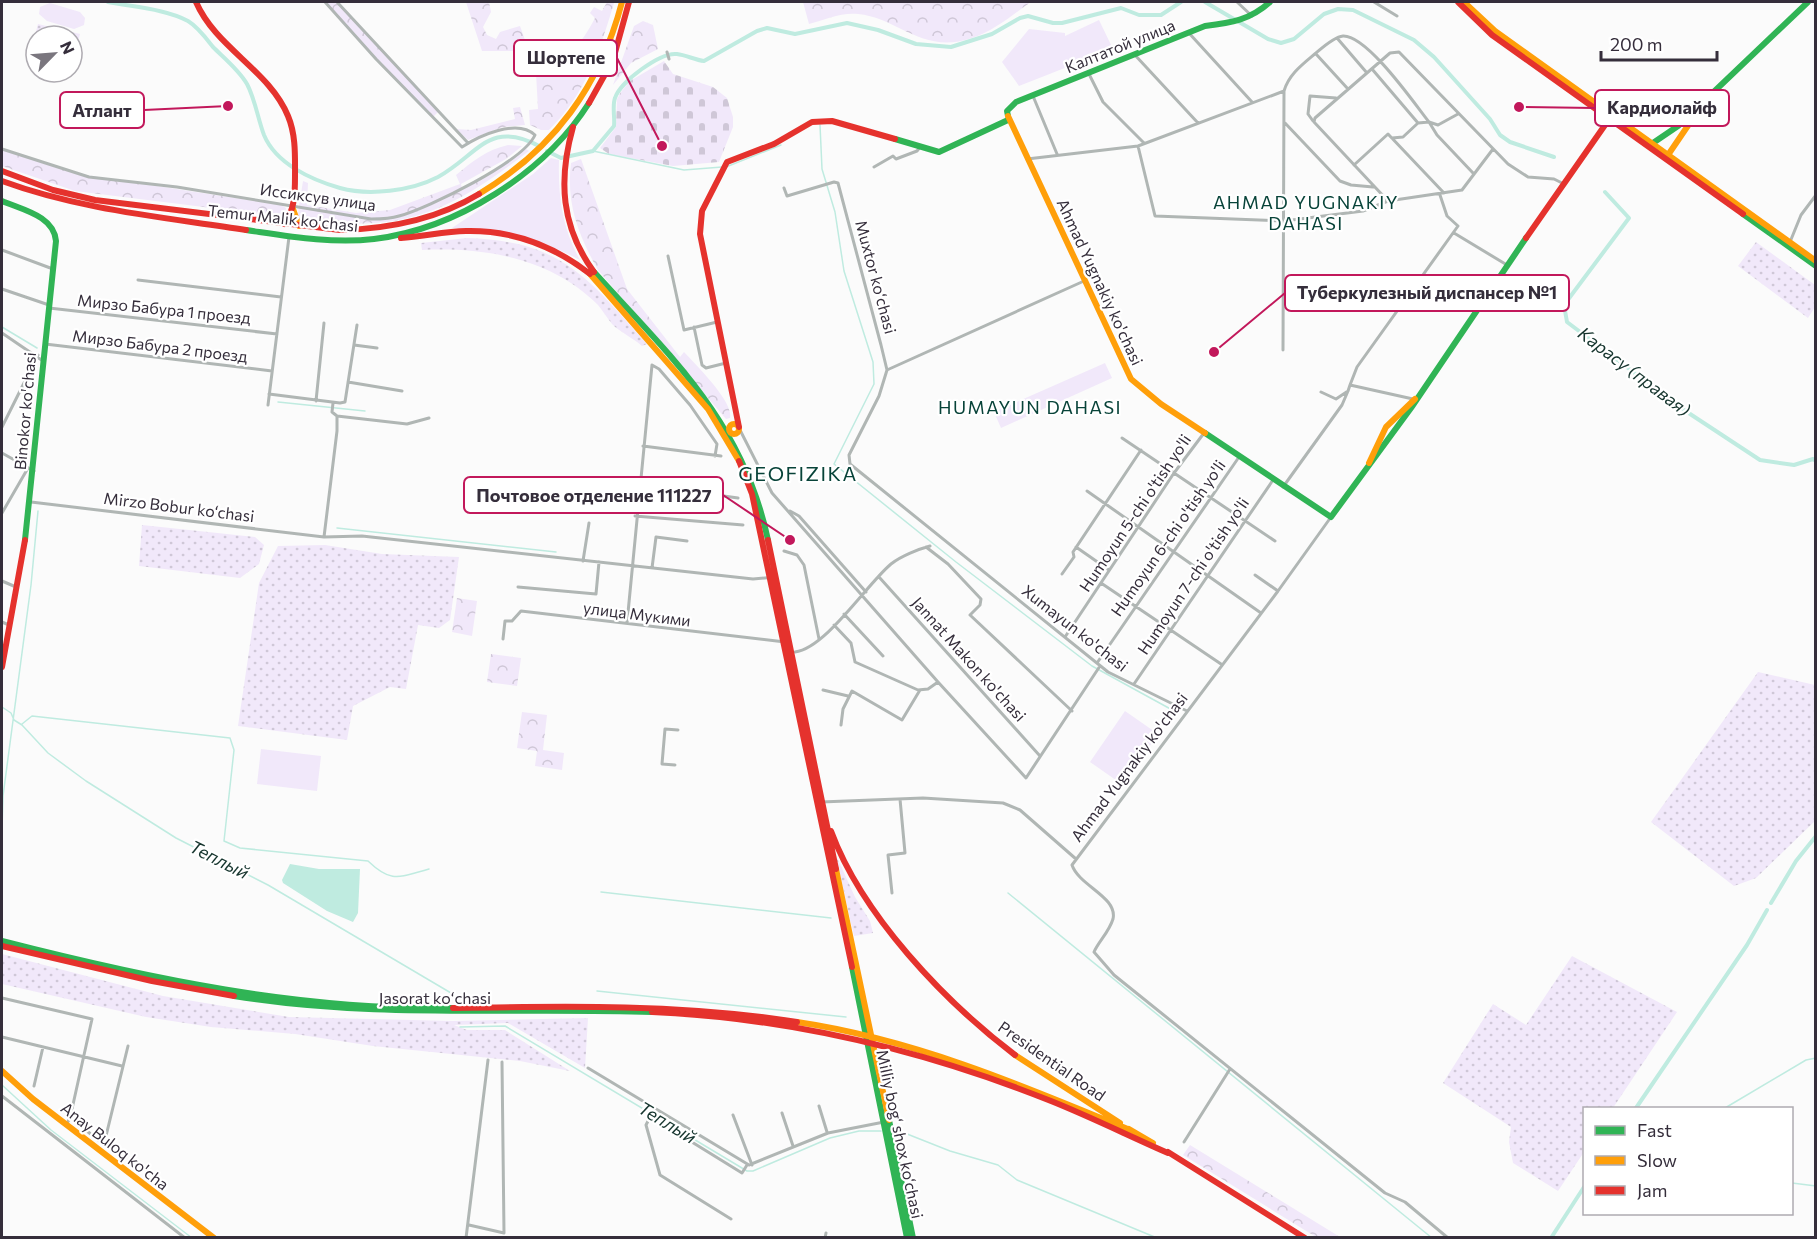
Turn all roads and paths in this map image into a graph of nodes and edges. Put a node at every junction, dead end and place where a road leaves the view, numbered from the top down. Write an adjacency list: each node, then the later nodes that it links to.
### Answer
1 (196, 2): 63 (main road)
2 (325, 2): 40 (street, Иссиксув улица)
3 (338, 2): 40 (street)
4 (622, 2): 46 (main road, Temur Malik ko'chasi)
5 (629, 2): 38 (main road, Temur Malik ko'chasi)
6 (1237, 2): 12 (street)
7 (1269, 2): 12 (main road, Калтатой улица)
8 (1374, 2): 13 (street)
9 (1458, 2): 31 (main road)
10 (1464, 2): 31 (main road)
11 (1808, 2): 28 (main road)
12 (1252, 16): 14 (main road, Калтатой улица)
13 (1397, 16)
14 (1188, 32): 17 (main road, Калтатой улица); 29 (street)
15 (1337, 38): 18 (street); 20 (street); 23 (street)
16 (667, 52): 19 (street)
17 (1134, 53): 22 (main road, Калтатой улица); 36 (street)
18 (1316, 54): 24 (street); 25 (street)
19 (669, 59)
20 (1380, 63): 21 (street); 30 (street); 35 (street)
21 (1372, 69): 23 (street); 37 (street)
22 (1088, 72): 26 (main road, Калтатой улица); 41 (street)
23 (1368, 73): 24 (street)
24 (1348, 89): 27 (street)
25 (1284, 91): 29 (street); 33 (street)
26 (1033, 96): 32 (main road, Калтатой улица); 48 (street)
27 (1338, 98): 34 (street); 34 (street)
28 (1704, 100): 42 (main road); 49 (main road)
29 (1252, 102): 36 (street)
30 (1458, 114): 35 (street); 47 (street)
31 (1611, 117): 42 (main road); 56 (main road, Ahmad Yugnakiy ko'chasi)
32 (1008, 120): 44 (main road); 50 (main road, Ahmad Yugnakiy ko'chasi)
33 (1284, 122): 57 (street); 64 (street)
34 (1314, 122): 51 (street)
35 (1429, 122): 37 (street); 54 (street)
36 (1198, 123): 41 (street)
37 (1418, 123): 39 (street)
38 (574, 124): 46 (main road, Temur Malik ko'chasi); 76 (main road)
39 (1392, 138): 51 (street); 59 (street)
40 (468, 143): 63 (street, Иссиксув улица)
41 (1144, 144): 43 (street)
42 (1650, 145): 49 (main road)
43 (1138, 146): 48 (street); 64 (street)
44 (920, 147): 52 (street); 82 (main road)
45 (2, 149): 63 (street, Иссиксув улица)
46 (544, 149): 66 (main road, Temur Malik ko'chasi); 69 (main road, Temur Malik ko'chasi)
47 (1493, 149): 54 (street); 56 (street)
48 (1057, 154): 50 (street)
49 (1666, 156): 70 (main road)
50 (1027, 159): 78 (main road, Ahmad Yugnakiy ko'chasi)
51 (1353, 165): 57 (street)
52 (874, 167)
53 (2, 171): 65 (main road, Temur Malik ko'chasi)
54 (1473, 173): 59 (street)
55 (2, 182): 68 (main road, Temur Malik ko'chasi)
56 (1564, 183): 74 (main road, Ahmad Yugnakiy ko'chasi)
57 (1374, 187): 62 (street)
58 (784, 188): 94 (street, Muxtor koʻchasi)
59 (1442, 194): 62 (street); 67 (street)
60 (1815, 195): 70 (street)
61 (2, 201): 75 (main road, Binokor ko'chasi)
62 (1388, 201): 64 (street)
63 (293, 206): 65 (main road); 66 (main road)
64 (1284, 221): 91 (street)
65 (284, 224): 66 (main road, Temur Malik ko'chasi)
66 (299, 226)
67 (1454, 233): 74 (street); 97 (street)
68 (289, 235): 69 (main road, Temur Malik ko'chasi); 80 (street)
69 (376, 239): 76 (main road)
70 (1789, 244): 73 (main road)
71 (2, 249): 75 (street)
72 (668, 256): 85 (street)
73 (1815, 263)
74 (1508, 266): 102 (main road, Ahmad Yugnakiy ko'chasi)
75 (54, 269): 81 (main road, Binokor ko'chasi)
76 (592, 273): 109 (main road)
77 (138, 280): 80 (street)
78 (1084, 281): 94 (street); 110 (main road, Ahmad Yugnakiy ko'chasi)
79 (2, 289): 81 (street, Мирзо Бабура 1 проезд)
80 (282, 297): 87 (street)
81 (49, 307): 87 (street, Мирзо Бабура 1 проезд); 88 (main road, Binokor ko'chasi)
82 (717, 322): 85 (street); 93 (main road)
83 (324, 323): 103 (street)
84 (357, 325): 89 (street)
85 (694, 327): 93 (street)
86 (2, 333): 92 (street)
87 (277, 334): 95 (street)
88 (45, 344): 92 (main road, Binokor ko'chasi); 95 (street, Мирзо Бабура 2 проезд)
89 (354, 345): 90 (street); 96 (street)
90 (378, 348)
91 (1283, 350)
92 (40, 358): 108 (street); 119 (main road, Binokor ko'chasi)
93 (726, 363): 109 (main road)
94 (887, 370): 166 (street, Xumayun ko'chasi)
95 (272, 371): 101 (street)
96 (348, 382): 98 (street); 104 (street)
97 (1350, 385): 100 (street); 102 (street)
98 (402, 391)
99 (1321, 392): 100 (street)
100 (1348, 392): 123 (street)
101 (269, 394): 103 (street); 105 (street)
102 (1415, 399): 118 (main road, Ahmad Yugnakiy ko'chasi); 118 (main road, Ahmad Yugnakiy ko'chasi)
103 (316, 401): 104 (street)
104 (333, 403): 106 (street)
105 (267, 405)
106 (337, 416): 107 (street); 136 (street)
107 (429, 418)
108 (2, 428)
109 (730, 431): 151 (main road); 157 (street)
110 (1204, 433): 117 (main road, Ahmad Yugnakiy ko'chasi); 120 (street, Humoyun 5-chi o'tish yo'li)
111 (1122, 438): 113 (street)
112 (643, 446): 115 (street); 115 (street); 122 (street)
113 (1141, 450): 120 (street); 128 (street)
114 (2, 453): 119 (street)
115 (715, 456): 116 (street)
116 (721, 456)
117 (1239, 457): 121 (main road, Ahmad Yugnakiy ko'chasi); 125 (street, Humoyun 6-chi o'tish yo'li)
118 (1368, 467): 131 (main road, Ahmad Yugnakiy ko'chasi)
119 (31, 469): 127 (main road, Binokor ko'chasi); 129 (street)
120 (1174, 473): 125 (street); 135 (street, Humoyun 5-chi o'tish yo'li)
121 (1273, 480): 123 (main road, Ahmad Yugnakiy ko'chasi); 132 (street, Humoyun 7-chi o'tish yo'li)
122 (638, 484): 126 (street); 130 (street)
123 (1283, 487): 131 (main road, Ahmad Yugnakiy ko'chasi)
124 (1087, 491): 128 (street)
125 (1210, 496): 132 (street); 141 (street, Humoyun 6-chi o'tish yo'li)
126 (738, 498)
127 (30, 502): 136 (street, Mirzo Bobur ko‘chasi); 155 (main road, Binokor ko'chasi)
128 (1105, 504): 135 (street); 139 (street)
129 (2, 513)
130 (635, 516): 134 (street); 144 (street)
131 (1331, 517): 156 (street, Ahmad Yugnakiy ko'chasi)
132 (1245, 520): 138 (street); 148 (street, Humoyun 7-chi o'tish yo'li)
133 (589, 523): 142 (street)
134 (743, 525)
135 (1138, 528): 141 (street); 146 (street, Humoyun 5-chi o'tish yo'li)
136 (324, 537): 142 (street, Mirzo Bobur ko‘chasi)
137 (687, 541): 145 (street)
138 (1275, 541)
139 (1076, 547): 146 (street); 147 (street)
140 (784, 551): 168 (street)
141 (1172, 552): 148 (street); 158 (street, Humoyun 6-chi o'tish yo'li)
142 (583, 561): 143 (street, Mirzo Bobur ko‘chasi)
143 (599, 562): 144 (street, Mirzo Bobur ko‘chasi); 154 (street)
144 (630, 566): 145 (street, Mirzo Bobur ko‘chasi); 162 (street)
145 (652, 568): 151 (street, Mirzo Bobur ko‘chasi)
146 (1109, 570): 153 (street, Humoyun 5-chi o'tish yo'li)
147 (1062, 574)
148 (1207, 575): 159 (street); 165 (street, Humoyun 7-chi o'tish yo'li)
149 (1255, 575): 156 (street)
150 (879, 577): 157 (street); 181 (street); 185 (street, Jannat Makon ko'chasi)
151 (774, 578): 169 (main road)
152 (2, 581): 155 (street)
153 (1101, 583): 158 (street); 166 (street, Humoyun 5-chi o'tish yo'li)
154 (518, 586)
155 (16, 587): 163 (main road, Binokor ko'chasi)
156 (1278, 591): 159 (street, Ahmad Yugnakiy ko'chasi)
157 (865, 594): 160 (street); 176 (street)
158 (1135, 606): 165 (street); 173 (street, Humoyun 6-chi o'tish yo'li)
159 (1261, 613): 174 (street, Ahmad Yugnakiy ko'chasi)
160 (844, 614): 164 (street); 172 (street)
161 (2, 622): 163 (street)
162 (627, 623): 167 (street, улица Мукими); 169 (street, улица Мукими)
163 (9, 625): 171 (main road, Binokor ko'chasi)
164 (834, 625): 168 (street); 179 (street)
165 (1169, 630): 174 (street); 177 (street, Humoyun 7-chi o'tish yo'li)
166 (1065, 637): 173 (street, Xumayun ko'chasi)
167 (503, 639)
168 (819, 639): 170 (street)
169 (787, 642): 188 (main road)
170 (795, 652)
171 (3, 654): 175 (main road, Binokor ko'chasi)
172 (884, 656)
173 (1098, 664): 177 (street, Xumayun ko'chasi); 181 (street, Humoyun 6-chi o'tish yo'li)
174 (1221, 665): 182 (street, Ahmad Yugnakiy ko'chasi)
175 (2, 667)
176 (938, 682): 179 (street); 185 (street, Humoyun 6-chi o'tish yo'li)
177 (1133, 685): 182 (street, Xumayun ko'chasi)
178 (823, 690): 180 (street)
179 (920, 690): 180 (street)
180 (848, 696): 183 (street)
181 (1072, 711): 185 (street, Humoyun 6-chi o'tish yo'li)
182 (1188, 711): 190 (street, Ahmad Yugnakiy ko'chasi)
183 (841, 725)
184 (678, 730): 186 (street)
185 (1041, 757)
186 (675, 765)
187 (900, 799): 188 (street); 190 (street); 191 (street)
188 (821, 802): 189 (main road); 196 (main road)
189 (825, 815): 196 (main road); 214 (main road, Presidential Road)
190 (1076, 859): 204 (street)
191 (892, 893)
192 (2, 941): 196 (main road, Jasorat koʻchasi)
193 (2, 946): 196 (main road, Jasorat koʻchasi)
194 (2, 998): 199 (street)
195 (2, 1037): 198 (street)
196 (869, 1040): 212 (main road, Milliy bog‘ shox ko‘chasi); 214 (main road); 218 (main road); 228 (main road, Milliy bog‘ shox ko‘chasi)
197 (128, 1046): 202 (street)
198 (43, 1047): 199 (street); 206 (street)
199 (84, 1057): 202 (street); 211 (street)
200 (488, 1060): 222 (street)
201 (502, 1062): 222 (street)
202 (123, 1066): 211 (street)
203 (588, 1068): 220 (street)
204 (1230, 1069): 216 (street); 229 (street)
205 (2, 1071): 213 (main road, Anay Buloq ko'cha)
206 (34, 1086)
207 (2, 1096): 224 (street)
208 (819, 1106): 215 (street)
209 (782, 1113): 217 (street)
210 (733, 1115): 219 (street)
211 (70, 1118): 213 (street)
212 (884, 1122): 215 (street); 227 (main road, Milliy bog‘ shox ko‘chasi)
213 (66, 1125): 225 (main road, Anay Buloq ko'cha)
214 (1130, 1130): 218 (main road, Presidential Road)
215 (828, 1133): 217 (street)
216 (1184, 1142)
217 (793, 1146): 219 (street)
218 (1168, 1153): 223 (main road, Presidential Road)
219 (752, 1165): 220 (street)
220 (744, 1169): 221 (street)
221 (730, 1219)
222 (469, 1225): 226 (street)
223 (1305, 1237)
224 (185, 1238)
225 (214, 1238)
226 (466, 1238)
227 (907, 1238)
228 (913, 1238)
229 (1448, 1238)

